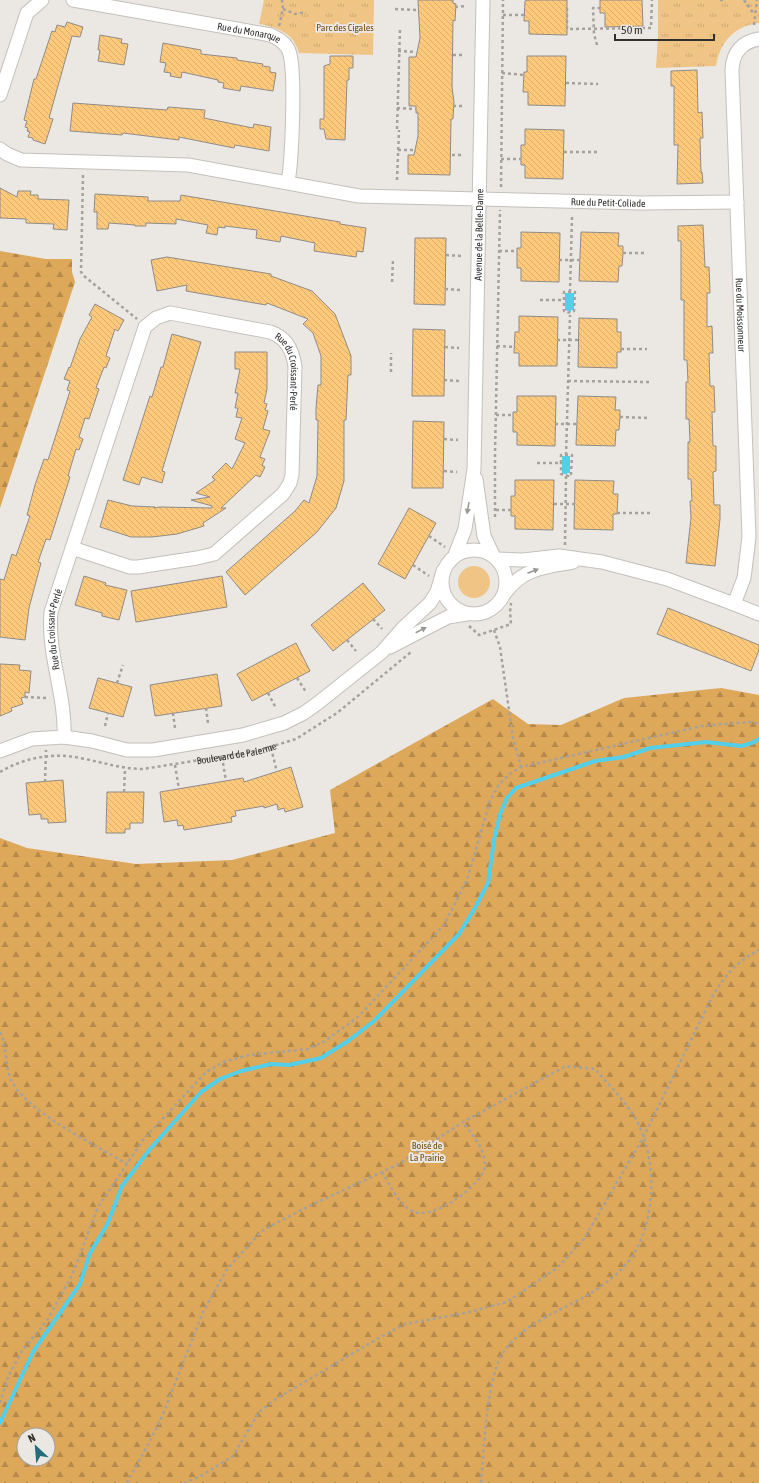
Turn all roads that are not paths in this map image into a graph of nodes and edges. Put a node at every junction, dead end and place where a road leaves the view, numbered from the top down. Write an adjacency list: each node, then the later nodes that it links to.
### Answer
1 (42, 0): 5 (street)
2 (73, 0): 7 (street, Rue du Monarque)
3 (483, 0): 8 (street, Avenue de la Belle-Dame)
4 (759, 39): 9 (street, Rue du Moissonneur)
5 (0, 95)
6 (0, 148): 7 (street)
7 (288, 182): 8 (street)
8 (480, 200): 9 (street, Rue du Petit-Coliade); 10 (street, Avenue de la Belle-Dame)
9 (737, 202): 17 (street, Rue du Moissonneur)
10 (474, 469): 12 (street, Avenue de la Belle-Dame, one-way to 12); 13 (street, Avenue de la Belle-Dame)
11 (72, 548): 11 (street, Rue du Croissant-Perlé); 21 (street, Rue du Croissant-Perlé)
12 (450, 551): 13 (street); 15 (street)
13 (495, 557): 14 (street); 16 (street)
14 (585, 559): 16 (street, one-way to 14); 17 (street)
15 (443, 571): 18 (street); 20 (street, Boulevard de Palerme)
16 (503, 595): 18 (street)
17 (734, 604): 19 (street)
18 (467, 614): 20 (street, Boulevard de Palerme, one-way to 18)
19 (759, 614)
20 (382, 652): 21 (street, Boulevard de Palerme)
21 (64, 737): 22 (street, Boulevard de Palerme)
22 (0, 750)

